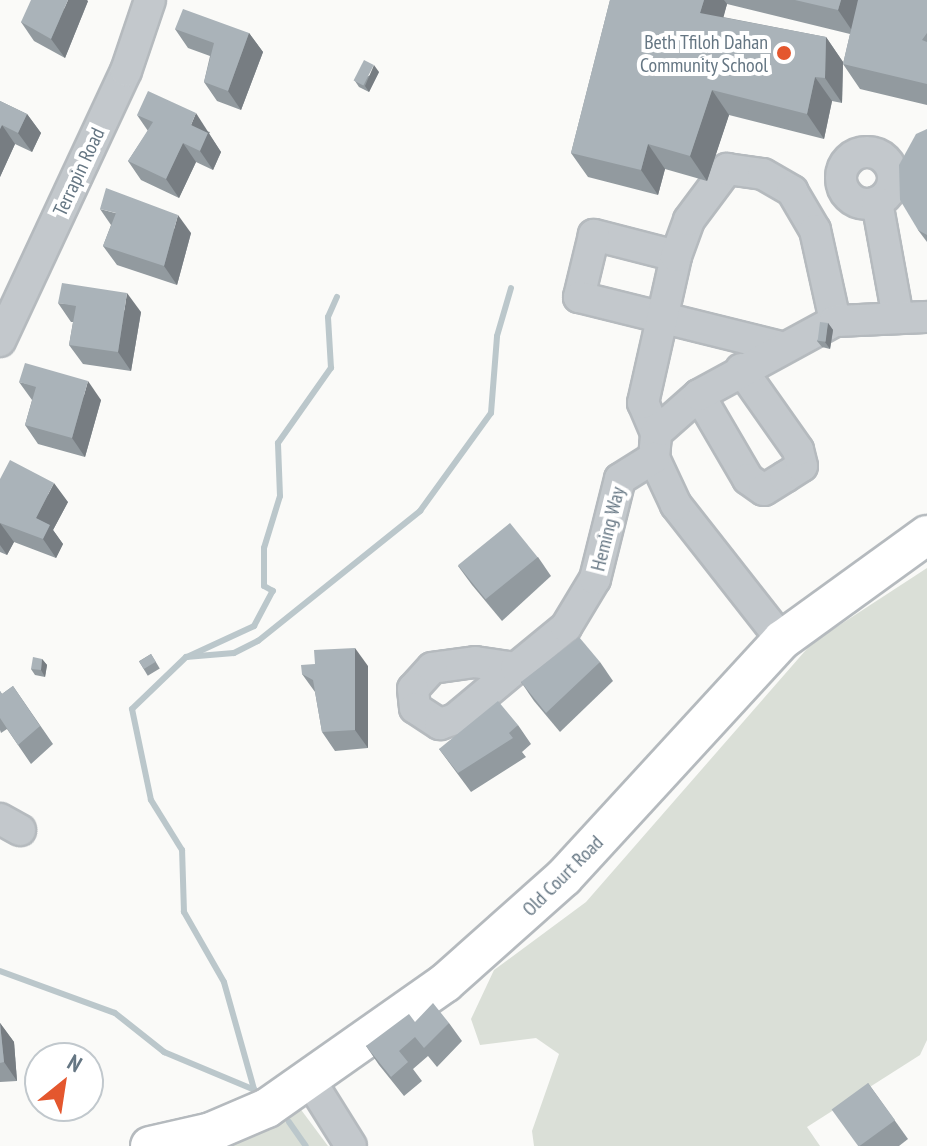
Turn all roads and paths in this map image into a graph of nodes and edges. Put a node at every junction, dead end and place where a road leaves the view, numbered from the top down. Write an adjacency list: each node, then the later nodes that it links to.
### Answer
1 (150, 0): 7 (street, Terrapin Road)
2 (877, 202): 5 (street)
3 (676, 256): 4 (street); 4 (street); 6 (street)
4 (660, 317): 8 (street); 11 (street)
5 (913, 317): 6 (street)
6 (835, 321): 8 (street)
7 (0, 341)
8 (777, 346): 9 (street, Heming Way)
9 (741, 369): 10 (street, Heming Way); 10 (street)
10 (699, 395): 11 (street, Heming Way)
11 (655, 445): 13 (street); 14 (street, Heming Way)
12 (927, 535): 13 (main road, Old Court Road)
13 (782, 640): 15 (main road, Old Court Road)
14 (516, 668)
15 (311, 1082): 16 (main road, Old Court Road); 17 (street)
16 (150, 1146)
17 (351, 1146)

